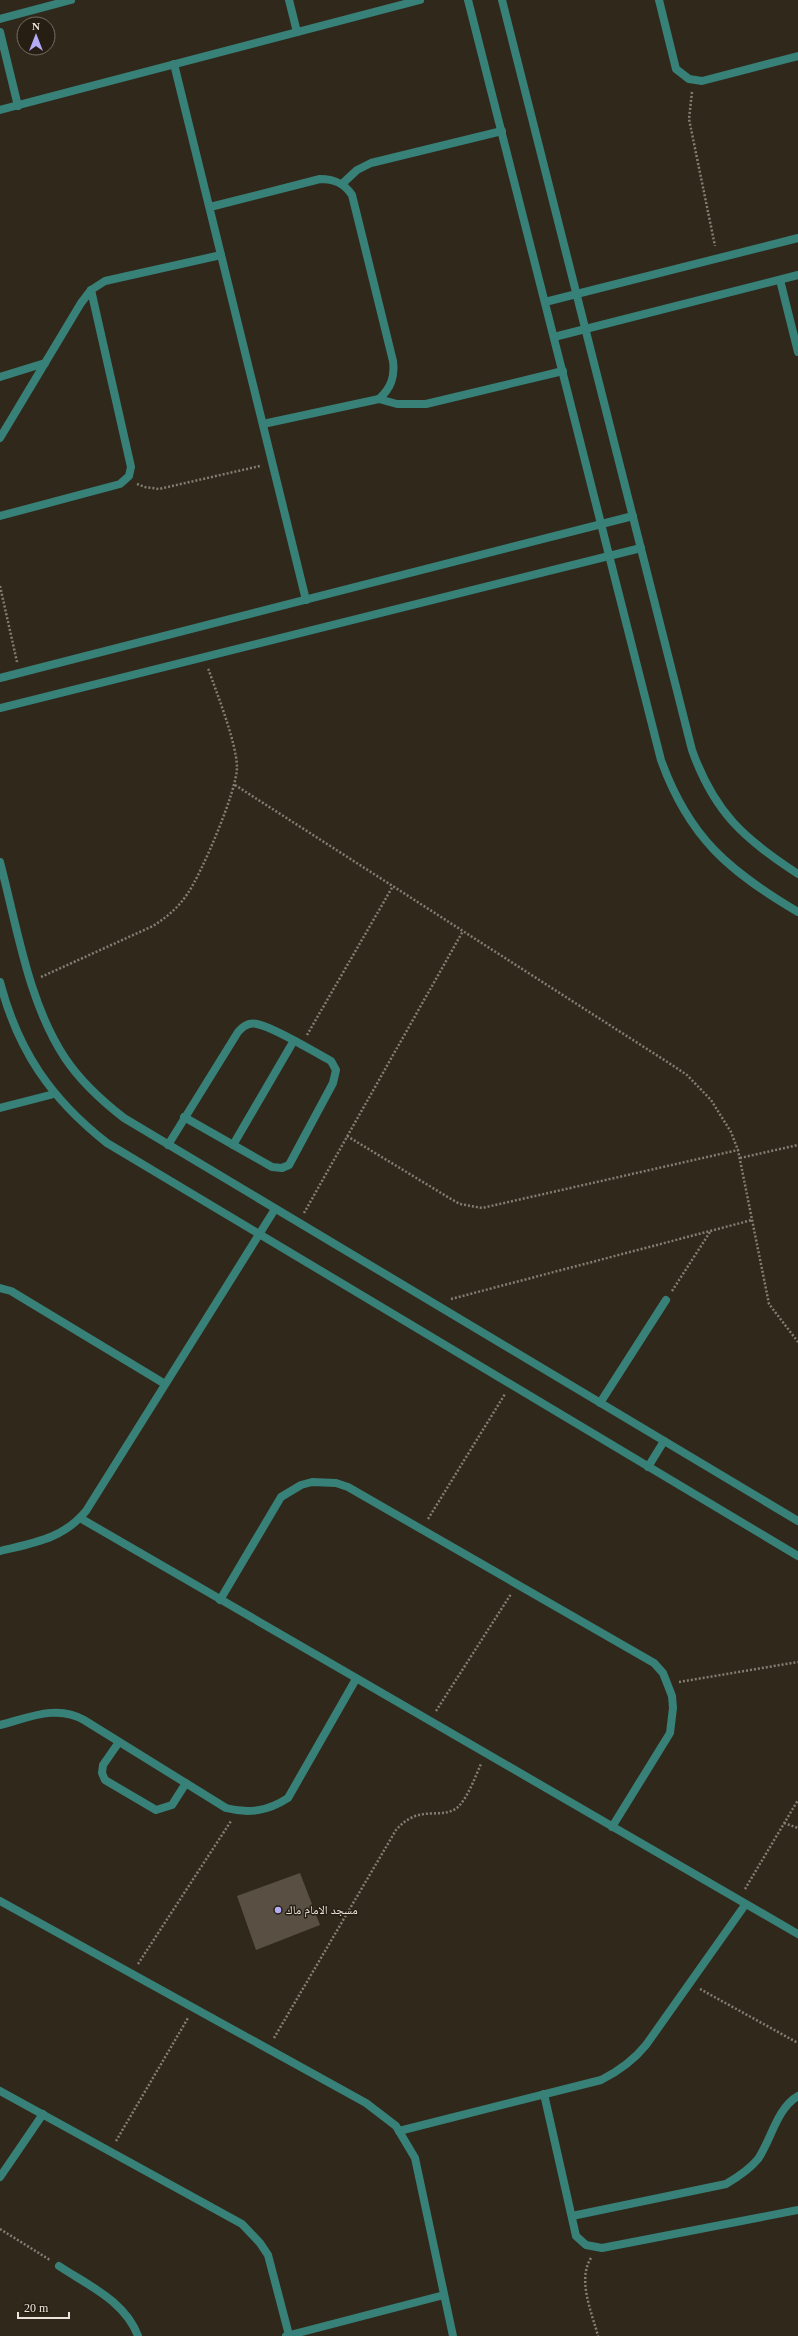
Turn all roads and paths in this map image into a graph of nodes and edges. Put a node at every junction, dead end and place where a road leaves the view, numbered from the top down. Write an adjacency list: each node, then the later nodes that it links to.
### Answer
1 (71, 0): 7 (street)
2 (289, 0): 9 (street)
3 (420, 0): 9 (street)
4 (468, 0): 15 (street)
5 (502, 0): 24 (street)
6 (658, 0): 12 (street)
7 (0, 19)
8 (0, 32): 13 (street)
9 (297, 32): 11 (street)
10 (798, 56): 12 (street)
11 (174, 64): 13 (street); 17 (street)
12 (696, 81): 20 (path)
13 (18, 106): 14 (street)
14 (0, 110)
15 (502, 130): 16 (street); 25 (street)
16 (342, 184): 17 (street); 32 (street)
17 (210, 207): 19 (street)
18 (798, 238): 20 (street)
19 (221, 255): 23 (street); 33 (street)
20 (718, 258): 24 (street)
21 (798, 275): 22 (street)
22 (780, 280): 26 (street); 28 (street)
23 (91, 290): 29 (street); 36 (street)
24 (577, 294): 25 (street); 26 (street)
25 (545, 302): 27 (street)
26 (586, 329): 27 (street); 38 (street)
27 (554, 337): 30 (street)
28 (798, 352)
29 (45, 363): 31 (street); 34 (street)
30 (563, 371): 32 (street); 39 (street)
31 (0, 377)
32 (379, 398): 33 (street)
33 (263, 424): 35 (street)
34 (0, 438)
35 (273, 464): 36 (path); 43 (street)
36 (129, 476): 37 (street)
37 (0, 516)
38 (633, 516): 39 (street); 40 (street)
39 (601, 524): 41 (street); 43 (street)
40 (641, 548): 41 (street); 50 (street)
41 (609, 555): 44 (street); 52 (street)
42 (0, 586): 45 (path)
43 (306, 600): 45 (street)
44 (205, 657): 47 (street); 48 (path)
45 (19, 673): 46 (street)
46 (0, 678)
47 (0, 708)
48 (235, 785): 51 (path); 55 (path)
49 (0, 862): 55 (street)
50 (798, 874)
51 (393, 886): 53 (path); 57 (path)
52 (798, 912)
53 (463, 931): 61 (path); 65 (path)
54 (0, 982): 58 (street)
55 (32, 982): 62 (street)
56 (293, 1042): 57 (street); 60 (street); 63 (street)
57 (301, 1046): 63 (street)
58 (54, 1094): 59 (street); 71 (street)
59 (0, 1108)
60 (184, 1117): 62 (street); 63 (street)
61 (347, 1136): 65 (path); 69 (path)
62 (168, 1145): 67 (street)
63 (233, 1145)
64 (798, 1145): 66 (path)
65 (738, 1150): 66 (path)
66 (740, 1158): 68 (path)
67 (275, 1209): 69 (street); 71 (street)
68 (752, 1220): 70 (path); 75 (path)
69 (298, 1222): 74 (street)
70 (710, 1231): 73 (path); 74 (path)
71 (259, 1234): 76 (street); 77 (street)
72 (0, 1288): 76 (street)
73 (666, 1300): 78 (street)
74 (435, 1304): 78 (street)
75 (798, 1342)
76 (165, 1384): 81 (street)
77 (511, 1384): 80 (street); 83 (path)
78 (600, 1403): 79 (street)
79 (664, 1441): 80 (street); 82 (street)
80 (648, 1466): 85 (street)
81 (80, 1518): 84 (street); 87 (street)
82 (798, 1520)
83 (422, 1530): 86 (street); 87 (street)
84 (0, 1550)
85 (798, 1556)
86 (517, 1584): 90 (street); 91 (path)
87 (220, 1600): 89 (street)
88 (798, 1662): 90 (path)
89 (356, 1679): 91 (street); 97 (street)
90 (668, 1684): 99 (street)
91 (430, 1722): 94 (street)
92 (0, 1725): 93 (street)
93 (119, 1742): 95 (street); 95 (street)
94 (486, 1754): 99 (street); 108 (path)
95 (186, 1784): 97 (street)
96 (798, 1800): 98 (path)
97 (237, 1811): 104 (path)
98 (784, 1823): 100 (path); 102 (path)
99 (612, 1827): 102 (street)
100 (798, 1828)
101 (0, 1901): 104 (street)
102 (741, 1903): 103 (street); 105 (street)
103 (798, 1934)
104 (132, 1973): 106 (street)
105 (690, 1983): 107 (path); 110 (street)
106 (194, 2008): 108 (street); 114 (path)
107 (798, 2043)
108 (268, 2049): 113 (street)
109 (0, 2091): 112 (street)
110 (544, 2094): 113 (street); 117 (street)
111 (798, 2096): 117 (street)
112 (43, 2114): 114 (street); 115 (street)
113 (399, 2131): 121 (street)
114 (109, 2152): 123 (street)
115 (0, 2177)
116 (798, 2210): 119 (street)
117 (572, 2216): 119 (street)
118 (0, 2229): 120 (path)
119 (602, 2248): 125 (path)
120 (59, 2266): 122 (street)
121 (444, 2295): 123 (street); 124 (street)
122 (138, 2336)
123 (288, 2336)
124 (453, 2336)
125 (598, 2336)

